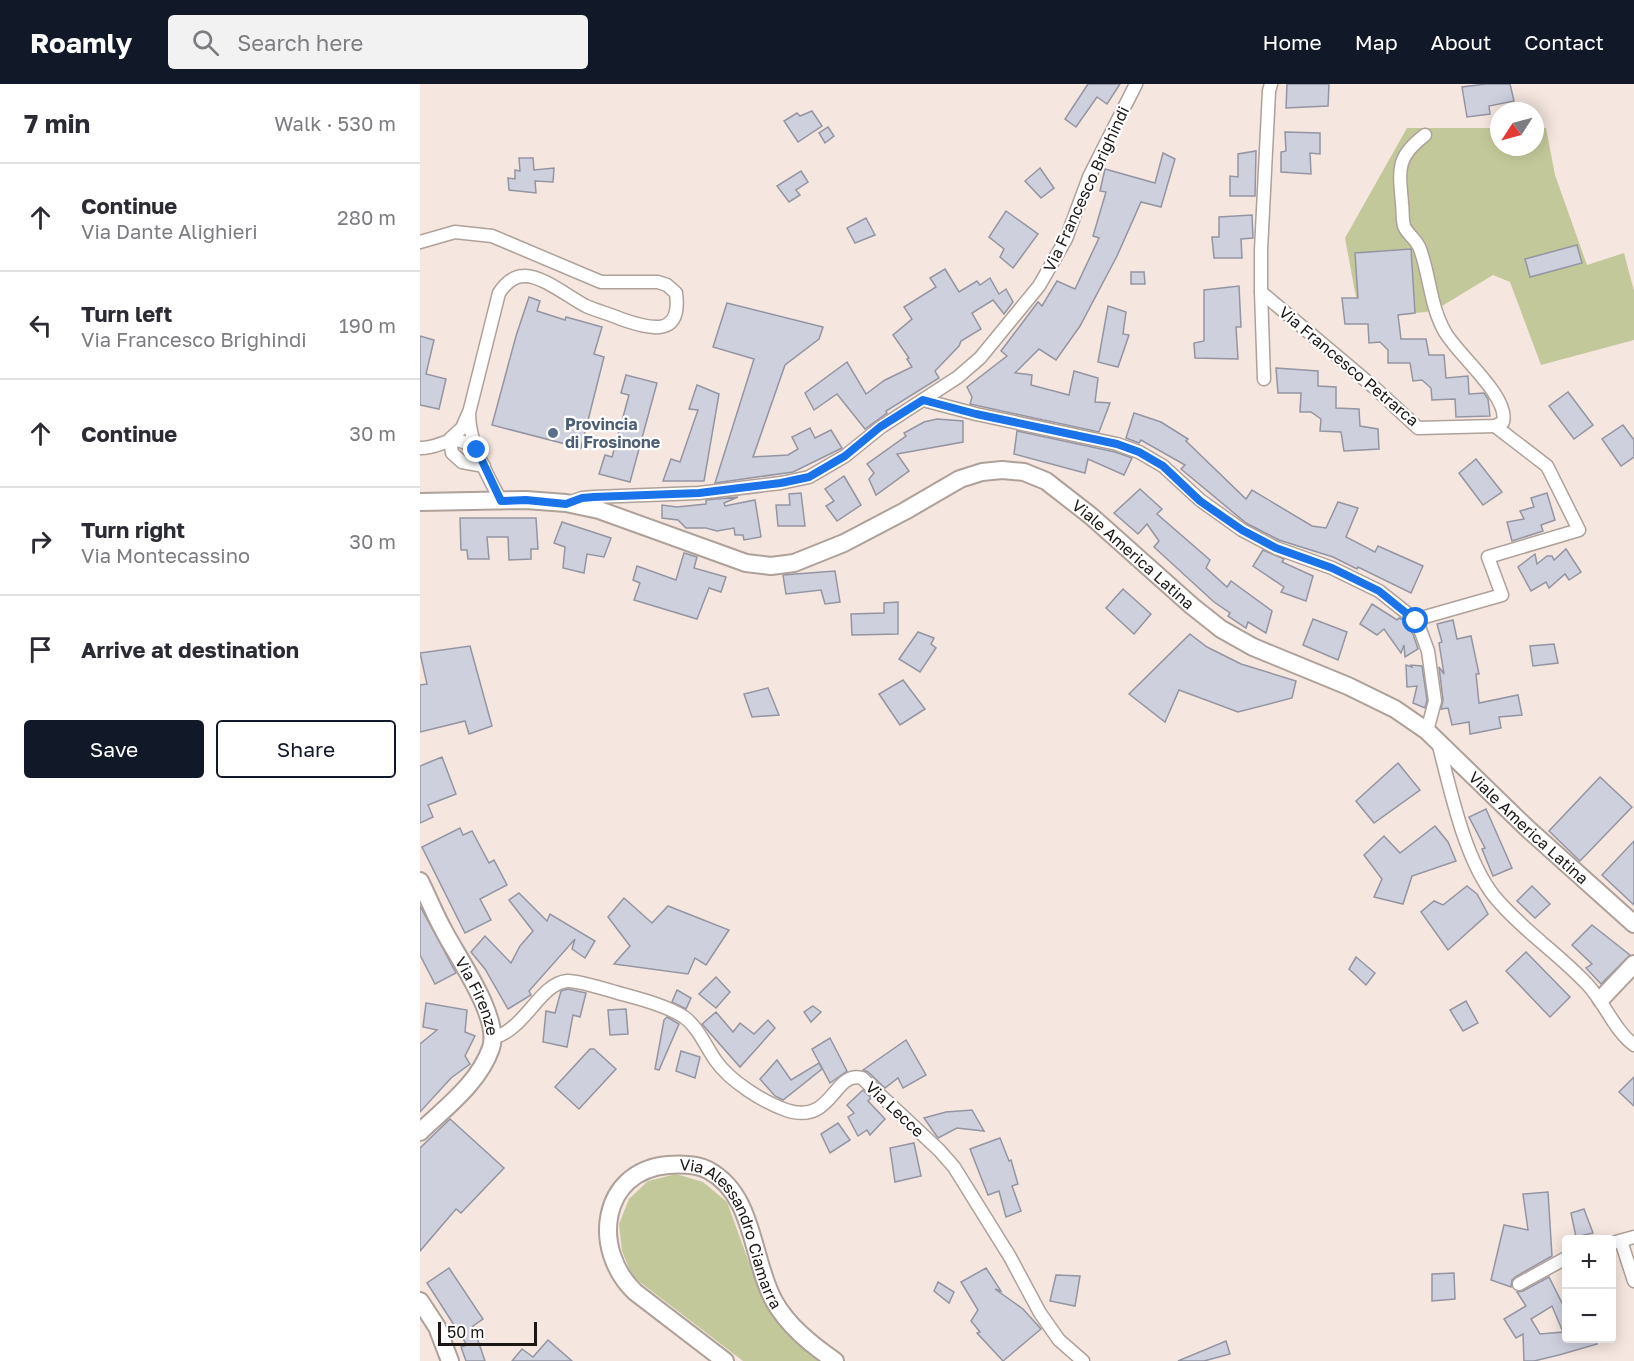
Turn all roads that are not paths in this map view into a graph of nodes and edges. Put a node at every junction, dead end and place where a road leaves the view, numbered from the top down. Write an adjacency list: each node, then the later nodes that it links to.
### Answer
1 (1136, 84): 7 (street, Via Francesco Brighindi)
2 (1271, 84): 5 (street)
3 (1425, 135): 9 (street)
4 (420, 242): 8 (street)
5 (1261, 292): 6 (street); 9 (street, Via Francesco Petrarca)
6 (1264, 379)
7 (923, 400): 16 (street, Via Francesco Brighindi); 17 (street)
8 (469, 413): 10 (street); 12 (street)
9 (1495, 426): 17 (street)
10 (450, 439): 11 (street); 12 (street); 13 (street)
11 (420, 448)
12 (477, 450): 13 (street)
13 (484, 466): 14 (street)
14 (501, 501): 15 (main road, Viale America Latina); 16 (main road, Viale America Latina)
15 (420, 502)
16 (566, 504): 18 (main road, Viale America Latina)
17 (1414, 620): 18 (street)
18 (1432, 735): 20 (main road, Viale America Latina); 22 (street)
19 (420, 881): 23 (main road, Via Firenze)
20 (1634, 924)
21 (1634, 964): 22 (main road)
22 (1601, 999): 24 (street)
23 (493, 1038): 25 (main road, Via Firenze); 35 (street, Via Lecce)
24 (1634, 1045)
25 (420, 1132)
26 (1634, 1237): 27 (street)
27 (1616, 1242): 29 (street)
28 (1562, 1260): 30 (street)
29 (1634, 1281)
30 (1519, 1284)
31 (420, 1301): 32 (main road)
32 (450, 1361)
33 (725, 1361): 34 (main road, Via Alessandro Ciamarra)
34 (835, 1361)
35 (1083, 1361)

